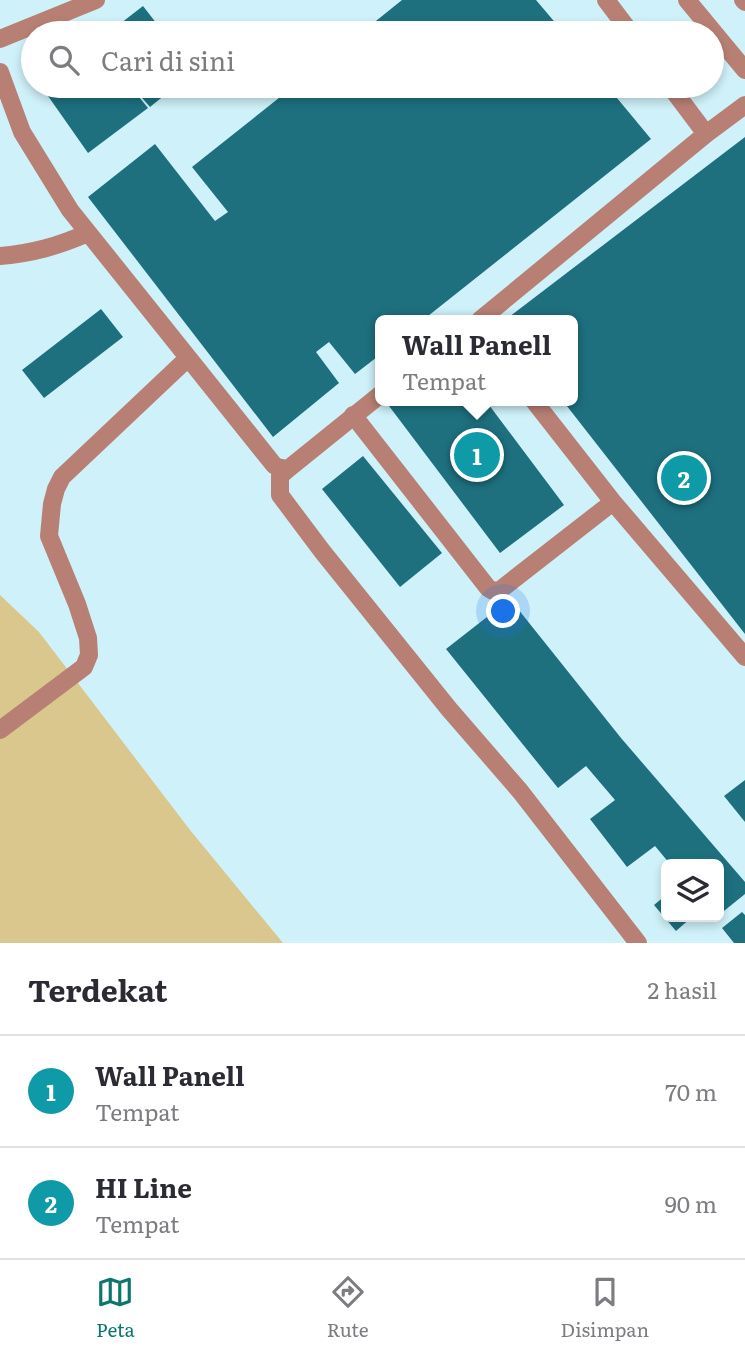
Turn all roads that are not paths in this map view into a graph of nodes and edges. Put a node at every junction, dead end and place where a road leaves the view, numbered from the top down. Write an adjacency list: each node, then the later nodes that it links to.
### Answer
1 (96, 0): 4 (lane)
2 (607, 0): 5 (lane)
3 (687, 0): 6 (lane)
4 (44, 21)
5 (622, 21)
6 (704, 21)
7 (21, 30): 8 (lane)
8 (0, 39)
9 (724, 45): 10 (lane)
10 (745, 70)
11 (0, 72): 15 (lane)
12 (679, 98): 14 (lane)
13 (745, 105): 14 (lane)
14 (706, 134): 17 (lane)
15 (89, 233): 16 (lane); 18 (lane)
16 (0, 256)
17 (486, 315)
18 (188, 358): 22 (lane); 25 (lane)
19 (375, 398): 21 (lane)
20 (538, 406): 23 (lane)
21 (353, 415): 22 (lane); 23 (lane)
22 (288, 469): 26 (lane)
23 (613, 502): 24 (lane)
24 (745, 657)
25 (0, 730)
26 (638, 943)

